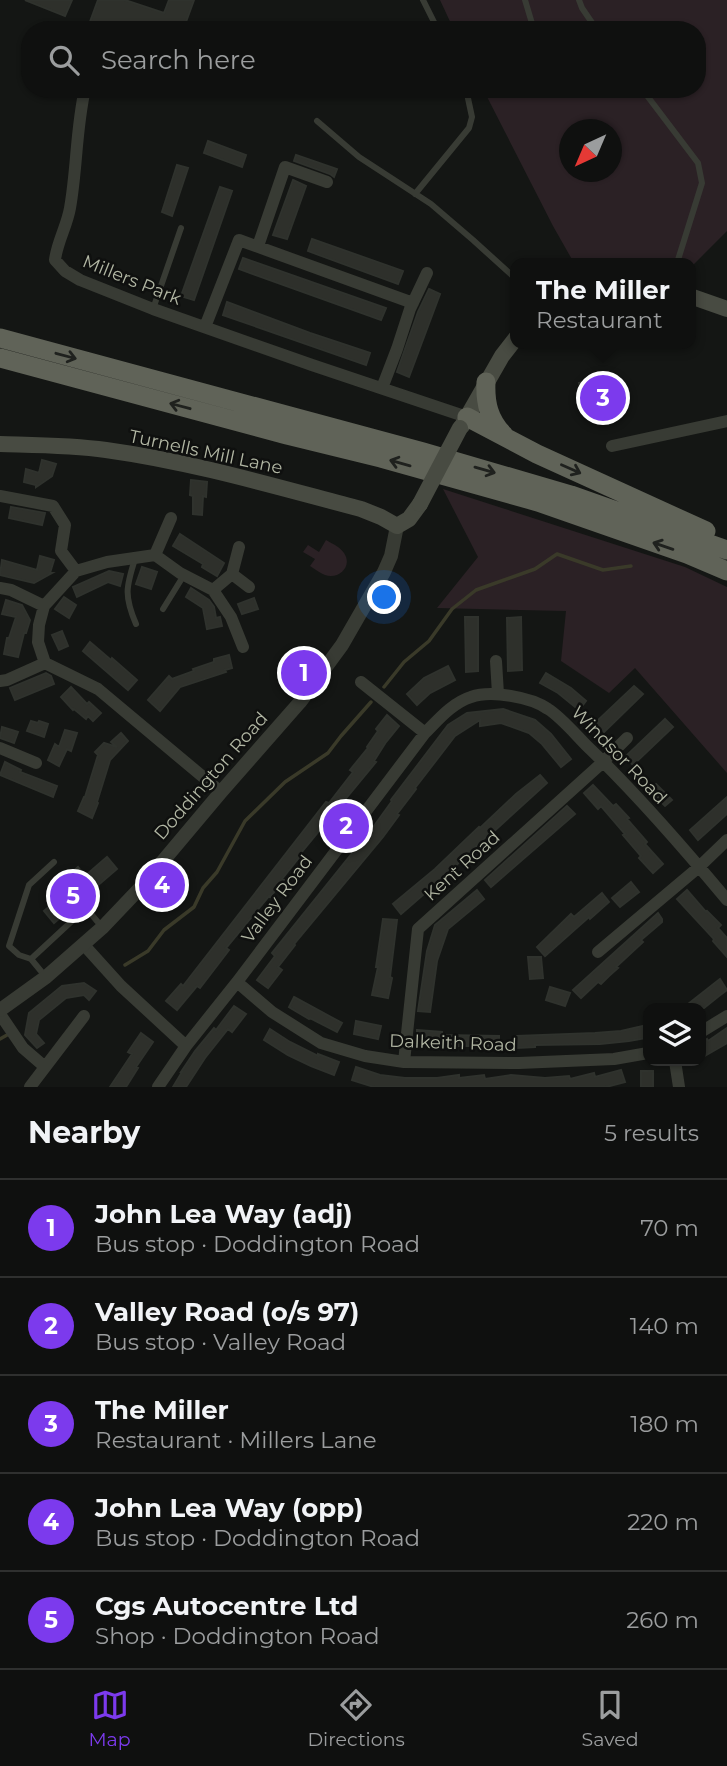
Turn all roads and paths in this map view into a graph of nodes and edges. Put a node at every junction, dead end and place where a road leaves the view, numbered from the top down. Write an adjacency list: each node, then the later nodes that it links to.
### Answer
1 (422, 0): 4 (lane)
2 (525, 0): 5 (lane)
3 (579, 0): 6 (lane)
4 (433, 21)
5 (531, 21)
6 (591, 21)
7 (83, 98): 20 (street, Millers Park)
8 (468, 98): 12 (lane)
9 (649, 98): 15 (lane)
10 (317, 121): 12 (lane)
11 (327, 182): 14 (street)
12 (415, 194): 17 (lane)
13 (181, 228): 20 (lane)
14 (258, 246): 19 (street); 22 (street)
15 (679, 258)
16 (426, 272): 19 (street)
17 (510, 274)
18 (696, 298): 21 (main road)
19 (412, 303): 27 (street)
20 (153, 309): 22 (street, Millers Park)
21 (727, 309)
22 (205, 327): 27 (street, Millers Park)
23 (0, 338): 38 (highway, one-way to 38)
24 (510, 346): 26 (main road)
25 (0, 358): 42 (highway, one-way to 25)
26 (486, 382): 29 (main road); 30 (highway)
27 (382, 388): 29 (street, Millers Park)
28 (727, 421): 32 (street)
29 (463, 423): 30 (highway); 35 (main road, bridge)
30 (506, 438): 36 (highway, one-way to 36)
31 (0, 444): 35 (main road, Turnells Mill Lane)
32 (612, 446)
33 (0, 496): 41 (street)
34 (170, 518): 39 (street)
35 (397, 526): 62 (street, Doddington Road)
36 (727, 543)
37 (239, 547): 43 (street)
38 (727, 550)
39 (155, 555): 40 (street); 44 (street)
40 (136, 558): 41 (street); 50 (lane)
41 (76, 571): 48 (street)
42 (727, 571)
43 (232, 574): 45 (street); 47 (street)
44 (184, 575): 47 (street); 49 (lane)
45 (249, 587)
46 (0, 589): 48 (street)
47 (213, 590): 51 (street)
48 (44, 607): 53 (street)
49 (163, 609)
50 (136, 624)
51 (243, 647)
52 (496, 662): 56 (street)
53 (45, 663): 54 (street); 62 (street)
54 (0, 681)
55 (361, 682): 57 (street)
56 (498, 694): 57 (street, Windsor Road); 60 (street, Windsor Road)
57 (425, 733): 72 (street, Valley Road)
58 (627, 738): 60 (street, Kent Road)
59 (0, 748): 61 (street)
60 (603, 762): 65 (street, Windsor Road); 79 (street, Kent Road)
61 (36, 763)
62 (221, 792): 67 (street, Doddington Road)
63 (727, 840): 65 (street)
64 (54, 862): 70 (lane)
65 (699, 867): 66 (street, Windsor Road); 69 (street)
66 (727, 900)
67 (103, 927): 68 (street, Doddington Road); 70 (lane)
68 (84, 945): 71 (street, Doddington Road); 77 (street)
69 (598, 952)
70 (31, 959): 71 (lane)
71 (47, 977): 73 (street, Doddington Road)
72 (237, 982): 77 (street, Valley Road); 79 (street, Dalkeith Road)
73 (0, 1012): 80 (street)
74 (84, 1016): 80 (street)
75 (727, 1016): 76 (street)
76 (706, 1029)
77 (186, 1046): 83 (street, Valley Road)
78 (643, 1054): 79 (street, Dalkeith Road)
79 (404, 1062)
80 (45, 1066): 82 (street)
81 (676, 1066): 84 (street)
82 (30, 1087)
83 (158, 1087)
84 (679, 1087)

